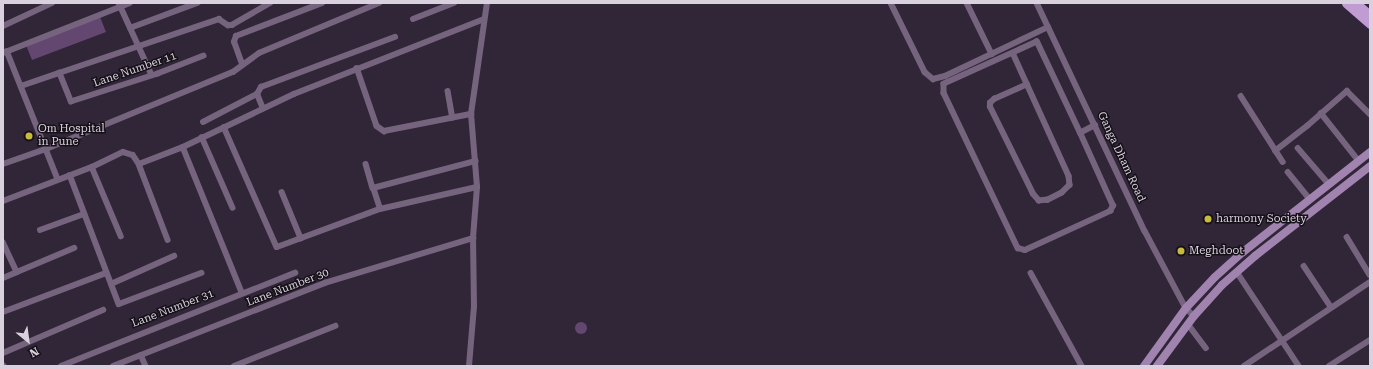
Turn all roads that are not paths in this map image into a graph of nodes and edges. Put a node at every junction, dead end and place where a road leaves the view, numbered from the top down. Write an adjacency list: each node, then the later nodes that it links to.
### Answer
1 (52, 3): 20 (street)
2 (130, 3): 14 (street)
3 (197, 3): 22 (street)
4 (270, 3): 19 (street)
5 (322, 3): 30 (street)
6 (379, 3): 30 (street)
7 (454, 3): 16 (street)
8 (487, 3): 17 (street)
9 (891, 3): 28 (street)
10 (967, 3): 28 (street)
11 (1037, 3): 21 (street, Ganga Dham Road)
12 (1346, 3): 18 (main road)
13 (1356, 3): 15 (main road)
14 (120, 5): 22 (street); 26 (street)
15 (1370, 14)
16 (413, 19)
17 (484, 19): 31 (street); 41 (street)
18 (1370, 24)
19 (228, 25): 23 (street); 25 (street)
20 (3, 26)
21 (1048, 27): 28 (street); 45 (street, Ganga Dham Road)
22 (130, 28): 25 (street)
23 (236, 29)
24 (395, 37): 37 (street)
25 (140, 46): 32 (street); 33 (street)
26 (5, 52): 35 (street)
27 (1013, 53): 34 (street); 47 (street); 47 (street)
28 (992, 54)
29 (204, 56): 33 (street, Lane Number 11)
30 (242, 64): 51 (street)
31 (357, 68): 39 (street); 43 (street)
32 (59, 73): 33 (street, Lane Number 11); 35 (street)
33 (152, 75)
34 (1027, 84): 34 (street)
35 (21, 86): 51 (street)
36 (448, 91): 43 (street)
37 (257, 94): 39 (street); 44 (street)
38 (1241, 96): 52 (street)
39 (263, 109): 46 (street)
40 (1321, 113): 42 (street); 52 (street); 55 (street)
41 (471, 114): 43 (street); 54 (street)
42 (1370, 114)
43 (453, 118)
44 (203, 122)
45 (1095, 125): 47 (street); 95 (street, Ganga Dham Road)
46 (224, 127): 48 (street); 77 (street)
47 (1080, 133)
48 (202, 138): 49 (street); 71 (street)
49 (183, 147): 58 (street); 94 (street)
50 (1298, 148): 65 (street)
51 (46, 149): 57 (street); 64 (street)
52 (1275, 151): 56 (street)
53 (1370, 152): 55 (main road)
54 (475, 160): 66 (street); 67 (street)
55 (1359, 161): 65 (main road)
56 (1283, 162)
57 (3, 163)
58 (139, 164): 61 (street); 79 (street)
59 (366, 164): 67 (street)
60 (1370, 166): 86 (main road)
61 (92, 167): 63 (street); 75 (street)
62 (1288, 172): 69 (street)
63 (70, 175): 64 (street); 73 (street)
64 (58, 180): 70 (street)
65 (1329, 184): 69 (main road)
66 (477, 187): 72 (street); 78 (street)
67 (373, 188): 72 (street)
68 (282, 192): 77 (street)
69 (1310, 199): 95 (main road)
70 (3, 201)
71 (233, 208)
72 (380, 209): 77 (street)
73 (84, 214): 74 (street); 87 (street)
74 (40, 230)
75 (121, 236)
76 (1347, 237): 90 (street)
77 (301, 238)
78 (473, 238): 106 (street, Lane Number 30); 112 (street)
79 (168, 240)
80 (3, 242): 84 (street)
81 (74, 248): 84 (street)
82 (174, 256): 93 (street)
83 (1304, 266): 96 (street)
84 (17, 272): 91 (street)
85 (201, 272): 93 (street)
86 (1237, 272): 99 (main road); 102 (street)
87 (106, 273): 93 (street); 98 (street)
88 (294, 273): 94 (street, Lane Number 31)
89 (1031, 273): 113 (street)
90 (1370, 275)
91 (3, 278)
92 (1370, 282): 96 (street)
93 (111, 284)
94 (242, 292): 108 (street, Lane Number 31)
95 (1186, 308): 99 (street, Ganga Dham Road); 114 (main road)
96 (1331, 308): 102 (street)
97 (103, 310): 105 (street)
98 (3, 312)
99 (1194, 316): 100 (main road)
100 (1188, 324): 104 (street); 115 (main road)
101 (335, 326): 111 (street)
102 (1283, 340): 116 (street); 117 (street)
103 (1370, 340): 118 (street)
104 (1206, 348)
105 (3, 353)
106 (141, 355): 107 (street, Lane Number 30); 110 (street)
107 (122, 364): 109 (street, Lane Number 30)
108 (60, 366)
109 (113, 366)
110 (146, 366)
111 (234, 366)
112 (469, 366)
113 (1082, 366)
114 (1144, 366)
115 (1157, 366)
116 (1244, 366)
117 (1299, 366)
118 (1329, 366)

